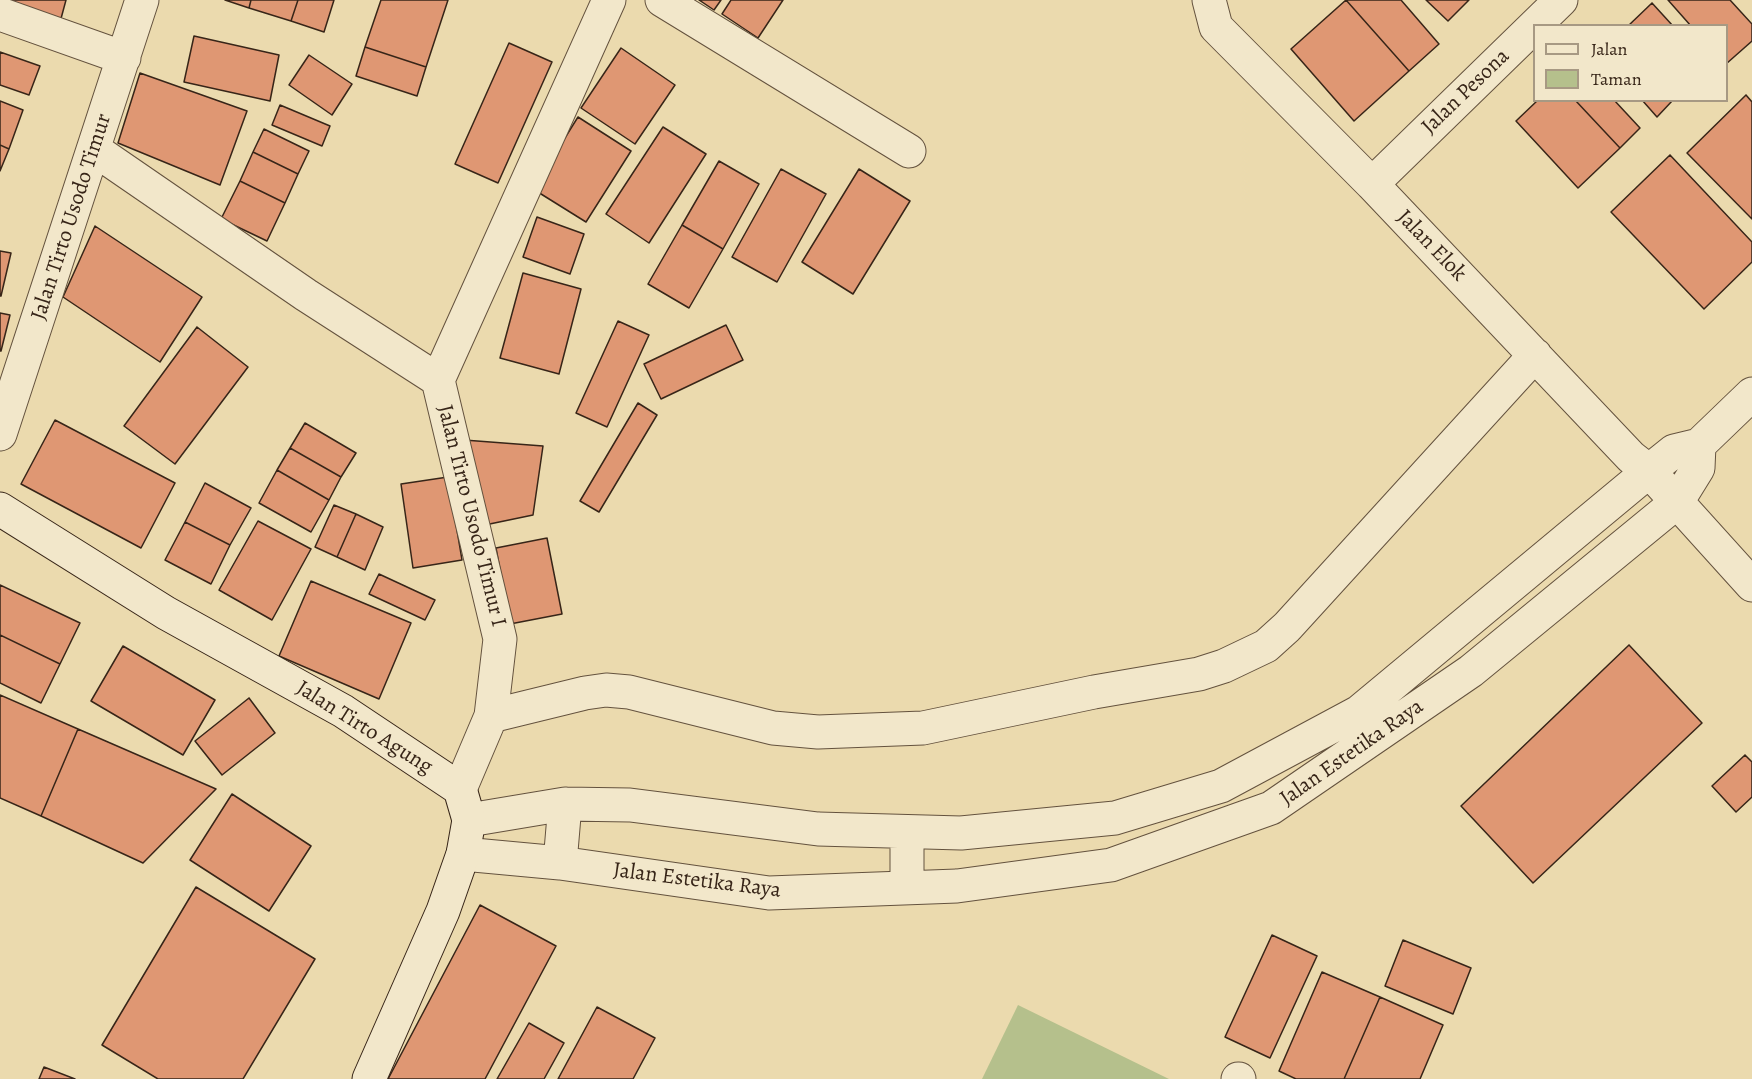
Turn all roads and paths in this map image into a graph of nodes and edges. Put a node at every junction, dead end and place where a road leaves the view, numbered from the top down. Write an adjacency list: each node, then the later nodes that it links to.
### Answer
1 (142, 0): 9 (street, Jalan Tirto Usodo Timur)
2 (609, 0): 14 (street, Jalan Tirto Usodo Timur I)
3 (662, 0): 11 (street)
4 (1209, 0): 12 (street, Jalan Elok)
5 (1561, 0): 7 (street, Jalan Pesona)
6 (0, 14): 9 (street)
7 (1536, 24)
8 (1533, 27): 12 (street, Jalan Pesona)
9 (124, 58): 10 (street, Jalan Tirto Usodo Timur)
10 (95, 150): 14 (street, Jalan Tirto Usodo Timur I); 16 (street, Jalan Tirto Usodo Timur)
11 (909, 151)
12 (1372, 184): 13 (street, Jalan Elok)
13 (1535, 355): 17 (street, Jalan Elok); 20 (street)
14 (438, 380): 20 (street, Jalan Tirto Usodo Timur I)
15 (1752, 394): 17 (street, Jalan Estetika Raya)
16 (0, 434)
17 (1663, 486): 19 (street, Jalan Elok); 24 (street, Jalan Estetika Raya); 27 (street, Jalan Estetika Raya)
18 (0, 510): 21 (street, Jalan Tirto Agung)
19 (1752, 585)
20 (491, 716): 21 (street, Jalan Tirto Usodo Timur I)
21 (460, 789): 23 (street)
22 (565, 804): 23 (street, Jalan Estetika Raya); 24 (street, Jalan Estetika Raya); 26 (street)
23 (469, 820): 25 (street)
24 (907, 832): 27 (street)
25 (463, 854): 26 (street, Jalan Estetika Raya); 28 (street)
26 (560, 863): 27 (street, Jalan Estetika Raya)
27 (907, 887)
28 (369, 1079)

